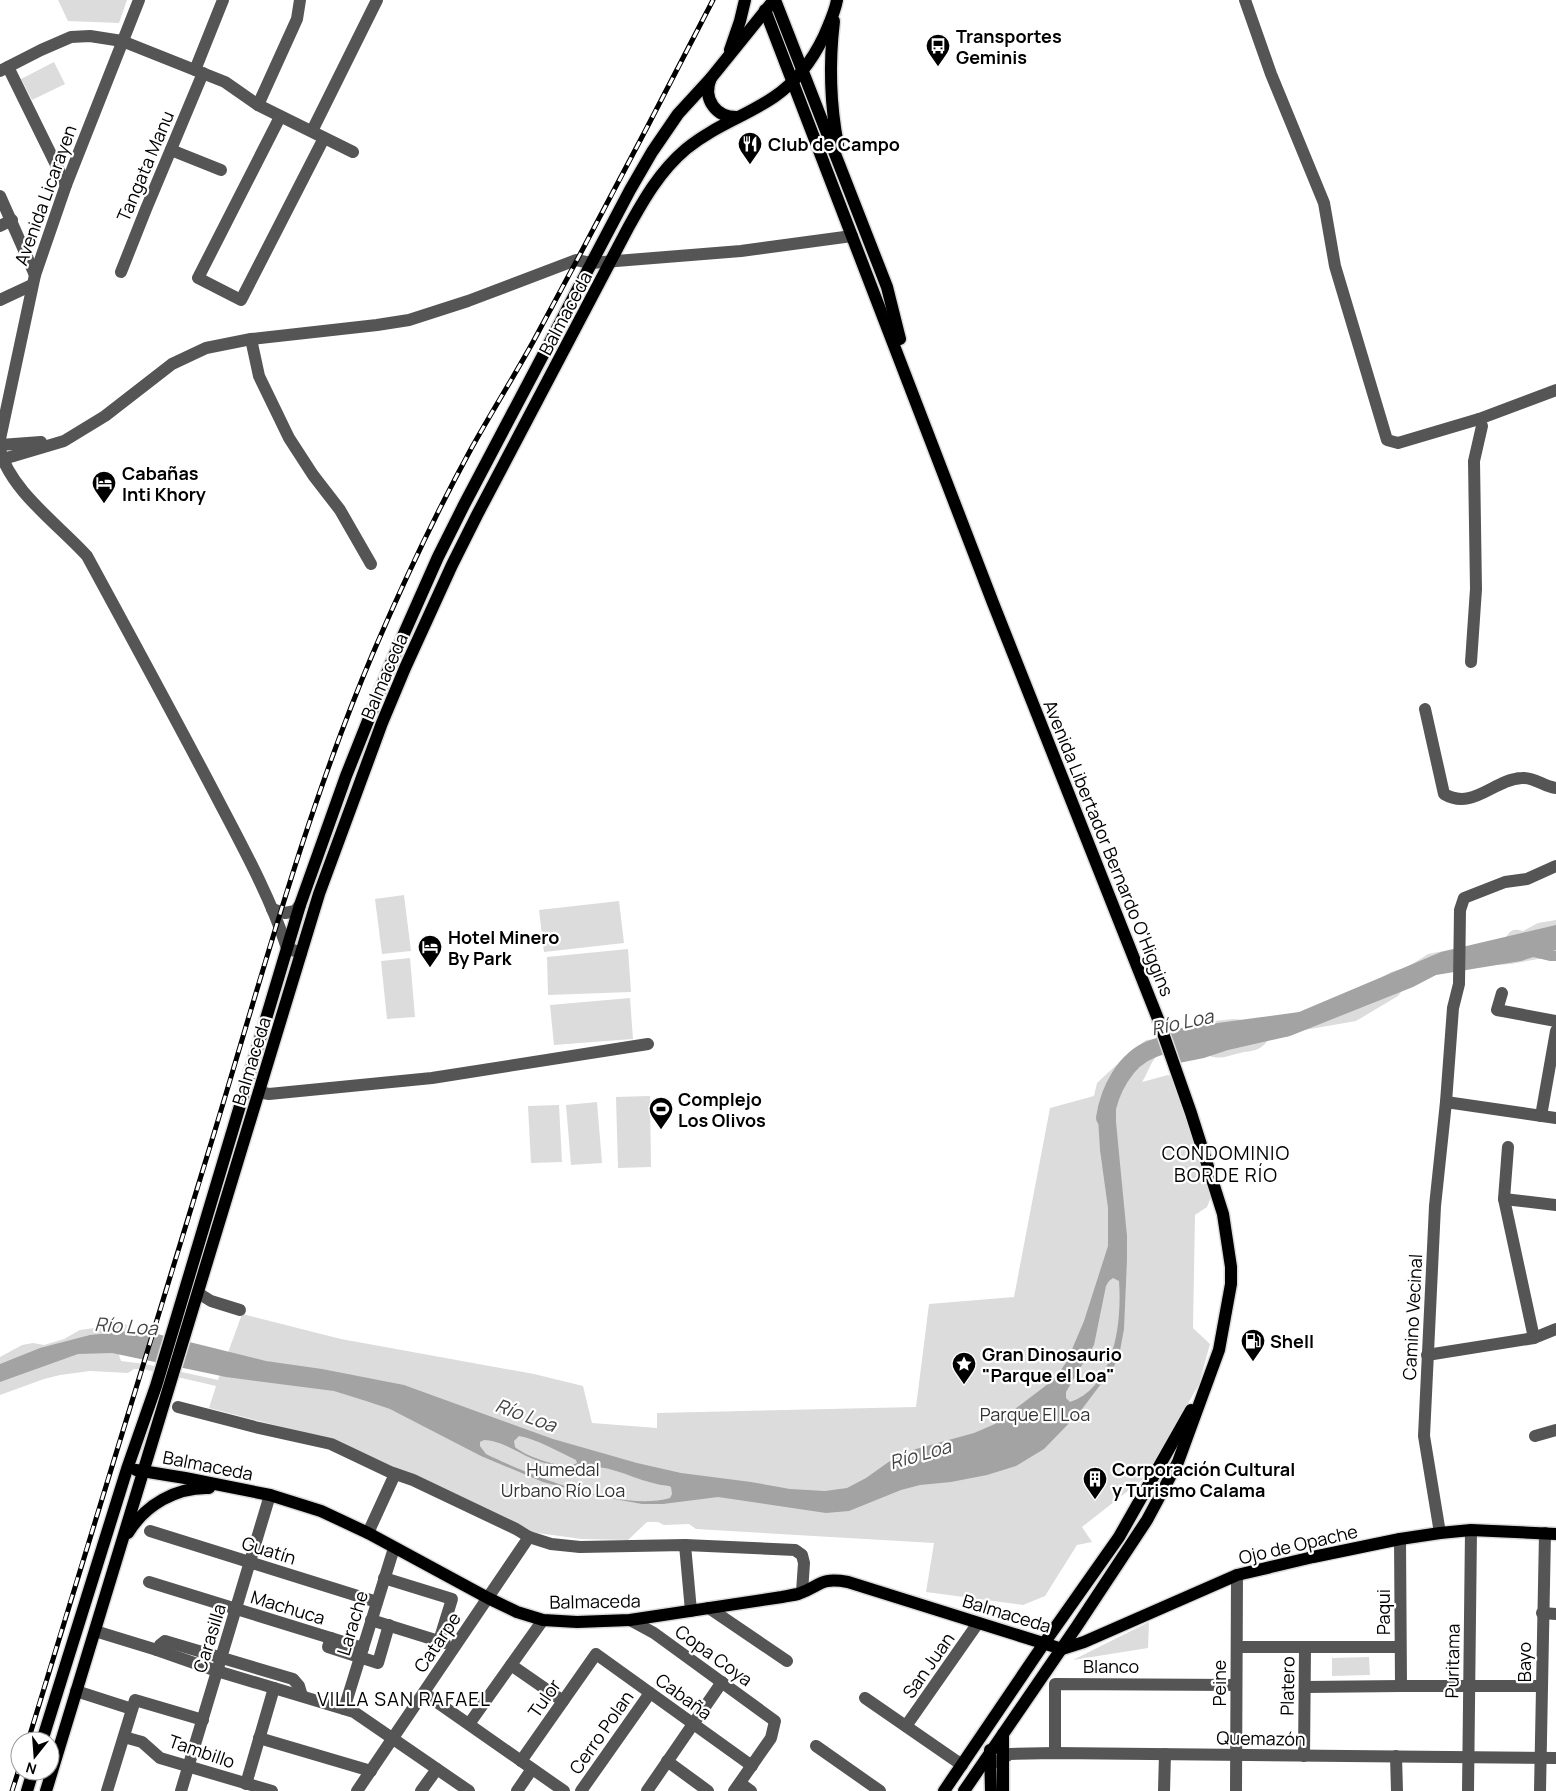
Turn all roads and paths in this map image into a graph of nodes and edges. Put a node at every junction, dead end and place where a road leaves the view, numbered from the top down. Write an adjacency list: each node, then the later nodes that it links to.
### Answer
1 (139, 0): 12 (street, Avenida Licarayen)
2 (223, 0): 16 (street, Tangata Manu)
3 (300, 0): 11 (street)
4 (310, 0): 11 (street)
5 (377, 0): 24 (street)
6 (745, 0): 13 (main road)
7 (775, 0): 10 (main road, Balmaceda); 15 (main road, Avenida Libertador Bernardo O'Higgins)
8 (1245, 0): 43 (street)
9 (837, 2): 15 (main road, Balmaceda); 29 (main road)
10 (763, 5): 13 (main road, Balmaceda); 18 (main road, Avenida Libertador Bernardo O'Higgins)
11 (297, 19): 21 (street)
12 (122, 41): 14 (street); 16 (street); 30 (street, Avenida Licarayen)
13 (728, 56): 17 (main road, Balmaceda)
14 (4, 69): 30 (street)
15 (803, 71): 18 (main road, Balmaceda); 29 (main road, Avenida Libertador Bernardo O'Higgins)
16 (199, 72): 21 (street); 26 (street, Tangata Manu)
17 (711, 78): 23 (main road); 35 (main road, Balmaceda)
18 (792, 81): 19 (main road, Balmaceda); 20 (main road, Avenida Libertador Bernardo O'Higgins)
19 (775, 96): 20 (main road); 23 (main road, Balmaceda)
20 (801, 102): 33 (main road, Avenida Libertador Bernardo O'Higgins)
21 (258, 105): 22 (street)
22 (280, 117): 24 (street); 25 (street)
23 (738, 117): 34 (main road, Balmaceda)
24 (312, 131): 25 (street)
25 (324, 138): 27 (street)
26 (171, 150): 28 (street); 36 (street, Tangata Manu)
27 (353, 152)
28 (221, 170)
29 (845, 180): 41 (main road, Avenida Libertador Bernardo O'Higgins)
30 (66, 185): 37 (street, Avenida Licarayen)
31 (0, 196): 32 (street)
32 (6, 223): 37 (street)
33 (852, 236): 34 (street); 41 (main road, Avenida Libertador Bernardo O'Higgins)
34 (611, 262): 35 (street); 56 (main road, Balmaceda)
35 (591, 263): 39 (street); 53 (main road, Balmaceda)
36 (121, 272)
37 (33, 280): 38 (street); 42 (street, Avenida Licarayen)
38 (0, 300)
39 (251, 339): 45 (street); 48 (street)
40 (1556, 390): 43 (street)
41 (913, 392): 74 (main road, Avenida Libertador Bernardo O'Higgins)
42 (3, 405): 44 (street, Avenida Licarayen)
43 (1479, 419): 49 (street)
44 (0, 439)
45 (64, 441): 46 (street); 47 (street)
46 (0, 445)
47 (1, 456): 54 (street)
48 (371, 564)
49 (1471, 662)
50 (1426, 709): 51 (street)
51 (1556, 788)
52 (1556, 866): 62 (street, Camino Vecinal)
53 (300, 905): 54 (street); 55 (main road, Balmaceda)
54 (272, 909): 55 (street)
55 (287, 948): 56 (street); 70 (main road, Balmaceda)
56 (301, 953): 61 (main road, Balmaceda)
57 (1502, 992): 58 (street)
58 (1556, 1021)
59 (1556, 1031): 63 (street)
60 (648, 1044): 61 (street)
61 (260, 1092): 68 (main road, Balmaceda)
62 (1446, 1102): 63 (street); 73 (street, Camino Vecinal)
63 (1541, 1116): 64 (street)
64 (1556, 1118)
65 (1508, 1147): 66 (street)
66 (1504, 1199): 67 (street); 72 (street)
67 (1556, 1206)
68 (198, 1293): 69 (street); 70 (main road, Balmaceda)
69 (240, 1310)
70 (181, 1325): 75 (main road, Balmaceda)
71 (1556, 1329): 72 (street)
72 (1534, 1338): 73 (street)
73 (1427, 1355): 86 (street, Camino Vecinal)
74 (1207, 1382): 113 (main road, Avenida Libertador Bernardo O'Higgins); 118 (main road, Avenida Libertador Bernardo O'Higgins)
75 (162, 1388): 79 (main road, Balmaceda); 80 (main road, Balmaceda)
76 (178, 1407): 81 (street)
77 (1556, 1430): 78 (street)
78 (1535, 1436)
79 (127, 1469): 80 (main road, Balmaceda); 147 (main road, Balmaceda)
80 (143, 1471): 82 (main road, Balmaceda); 92 (main road, Balmaceda)
81 (395, 1474): 88 (street); 89 (street)
82 (236, 1489): 83 (main road, Balmaceda); 92 (main road)
83 (270, 1495): 88 (main road, Balmaceda); 94 (street, Carasilla)
84 (1471, 1530): 86 (main road, Ojo de Opache); 87 (main road, Ojo de Opache); 131 (street, Puritama)
85 (150, 1531): 94 (street, Guatín)
86 (1440, 1533): 90 (main road, Ojo de Opache)
87 (1550, 1533): 104 (street, Bayo)
88 (368, 1534): 93 (main road, Balmaceda)
89 (529, 1537): 91 (street); 99 (street, Catarpe)
90 (1400, 1539): 95 (main road, Ojo de Opache); 117 (street, Paqui)
91 (686, 1545): 98 (street); 103 (street)
92 (121, 1546): 111 (main road, Balmaceda)
93 (394, 1548): 96 (street, Larache); 99 (main road, Balmaceda)
94 (250, 1562): 100 (street, Guatín); 102 (street, Carasilla)
95 (1237, 1576): 115 (street, Peine); 118 (main road, Ojo de Opache)
96 (384, 1578): 100 (street, Larache); 112 (street)
97 (150, 1582): 102 (street, Machuca)
98 (802, 1592): 101 (main road, Balmaceda); 109 (main road, Balmaceda)
99 (488, 1598): 107 (main road, Balmaceda); 114 (street, Catarpe)
100 (377, 1602): 106 (street, Larache)
101 (709, 1608): 103 (main road, Balmaceda); 123 (street)
102 (236, 1609): 120 (street, Machuca); 122 (street, Carasilla)
103 (691, 1611): 108 (main road, Balmaceda)
104 (1542, 1613): 105 (street); 130 (street, Bayo)
105 (1556, 1614)
106 (372, 1620): 110 (street); 120 (street, Larache)
107 (542, 1620): 108 (main road, Balmaceda); 125 (street)
108 (630, 1620): 127 (street, Copa Coya)
109 (978, 1623): 113 (main road, Balmaceda); 146 (street, San Juan)
110 (390, 1625): 112 (street); 124 (street, Larache)
111 (94, 1631): 119 (street); 134 (main road, Balmaceda)
112 (439, 1640): 114 (street)
113 (1045, 1642): 118 (main road, Balmaceda); 143 (main road, Avenida Libertador Bernardo O'Higgins)
114 (456, 1646): 135 (street, Catarpe)
115 (1237, 1647): 116 (street); 128 (street, Peine)
116 (1305, 1647): 117 (street); 133 (street, Platero)
117 (1400, 1647): 129 (street, Paqui)
118 (1062, 1649): 148 (main road, Avenida Libertador Bernardo O'Higgins)
119 (157, 1650): 122 (street); 126 (street)
120 (361, 1653): 124 (street, Machuca); 141 (street, Larache)
121 (596, 1654): 136 (street, Cabaña); 139 (street, Tulor)
122 (222, 1657): 126 (street, Carasilla); 137 (street)
123 (787, 1661)
124 (378, 1663)
125 (511, 1665): 139 (street); 144 (street)
126 (217, 1671): 132 (street); 142 (street, Carasilla)
127 (722, 1682): 145 (street); 166 (street, Copa Coya)
128 (1236, 1685): 153 (street, Blanco); 155 (street, Peine)
129 (1401, 1686): 131 (street); 133 (street)
130 (1542, 1686): 131 (street); 160 (street, Bayo)
131 (1469, 1687): 159 (street, Puritama)
132 (274, 1688): 137 (street); 150 (street)
133 (1305, 1688): 156 (street, Platero)
134 (76, 1691): 140 (street); 175 (main road, Balmaceda)
135 (424, 1693): 144 (street); 151 (street, Catarpe)
136 (650, 1693): 145 (street, Cabaña); 184 (street, Cerro Polan)
137 (302, 1696): 141 (street)
138 (865, 1698): 146 (street)
139 (563, 1701): 163 (street, Tulor)
140 (134, 1705): 142 (street); 149 (street)
141 (344, 1709): 151 (street)
142 (202, 1720): 167 (street, Carasilla)
143 (992, 1720): 162 (main road); 165 (main road, Avenida Libertador Bernardo O'Higgins)
144 (469, 1724): 163 (street)
145 (693, 1724): 164 (street); 166 (street, Cabaña)
146 (906, 1726): 165 (street)
147 (45, 1731)
148 (1003, 1734): 158 (main road); 162 (main road, Avenida Libertador Bernardo O'Higgins)
149 (124, 1737): 167 (street, Tambillo); 176 (street)
150 (259, 1738): 170 (street); 171 (street)
151 (392, 1739): 168 (street); 170 (street, Catarpe)
152 (816, 1746): 173 (street)
153 (1055, 1753): 154 (street, Quemazón); 158 (street, Quemazón)
154 (1165, 1754): 155 (street, Quemazón); 193 (street)
155 (1236, 1755): 156 (street, Quemazón); 194 (street, Peine)
156 (1304, 1756): 157 (street, Quemazón)
157 (1396, 1756): 159 (street, Quemazón); 195 (street)
158 (1003, 1757): 162 (street, Quemazón); 192 (main road)
159 (1468, 1757): 160 (street, Quemazón); 196 (street, Puritama)
160 (1540, 1758): 161 (street, Quemazón); 197 (street, Bayo)
161 (1556, 1758)
162 (991, 1759): 172 (main road, Avenida Libertador Bernardo O'Higgins); 191 (main road)
163 (521, 1761): 169 (street)
164 (667, 1761): 185 (street); 186 (street)
165 (962, 1765): 189 (main road, Avenida Libertador Bernardo O'Higgins)
166 (752, 1766): 174 (street)
167 (188, 1767): 171 (street, Tambillo); 177 (street, Carasilla)
168 (437, 1769): 180 (street); 181 (street)
169 (532, 1769): 182 (street); 183 (street)
170 (371, 1771): 179 (street, Catarpe)
171 (246, 1784): 178 (street, Tambillo)
172 (968, 1784): 190 (main road)
173 (864, 1786): 188 (street)
174 (737, 1787): 187 (street)
175 (46, 1791)
176 (107, 1791)
177 (181, 1791)
178 (272, 1791)
179 (358, 1791)
180 (421, 1791)
181 (469, 1791)
182 (517, 1791)
183 (564, 1791)
184 (581, 1791)
185 (647, 1791)
186 (708, 1791)
187 (751, 1791)
188 (880, 1791)
189 (944, 1791)
190 (987, 1791)
191 (991, 1791)
192 (1003, 1791)
193 (1164, 1791)
194 (1236, 1791)
195 (1397, 1791)
196 (1468, 1791)
197 (1540, 1791)

